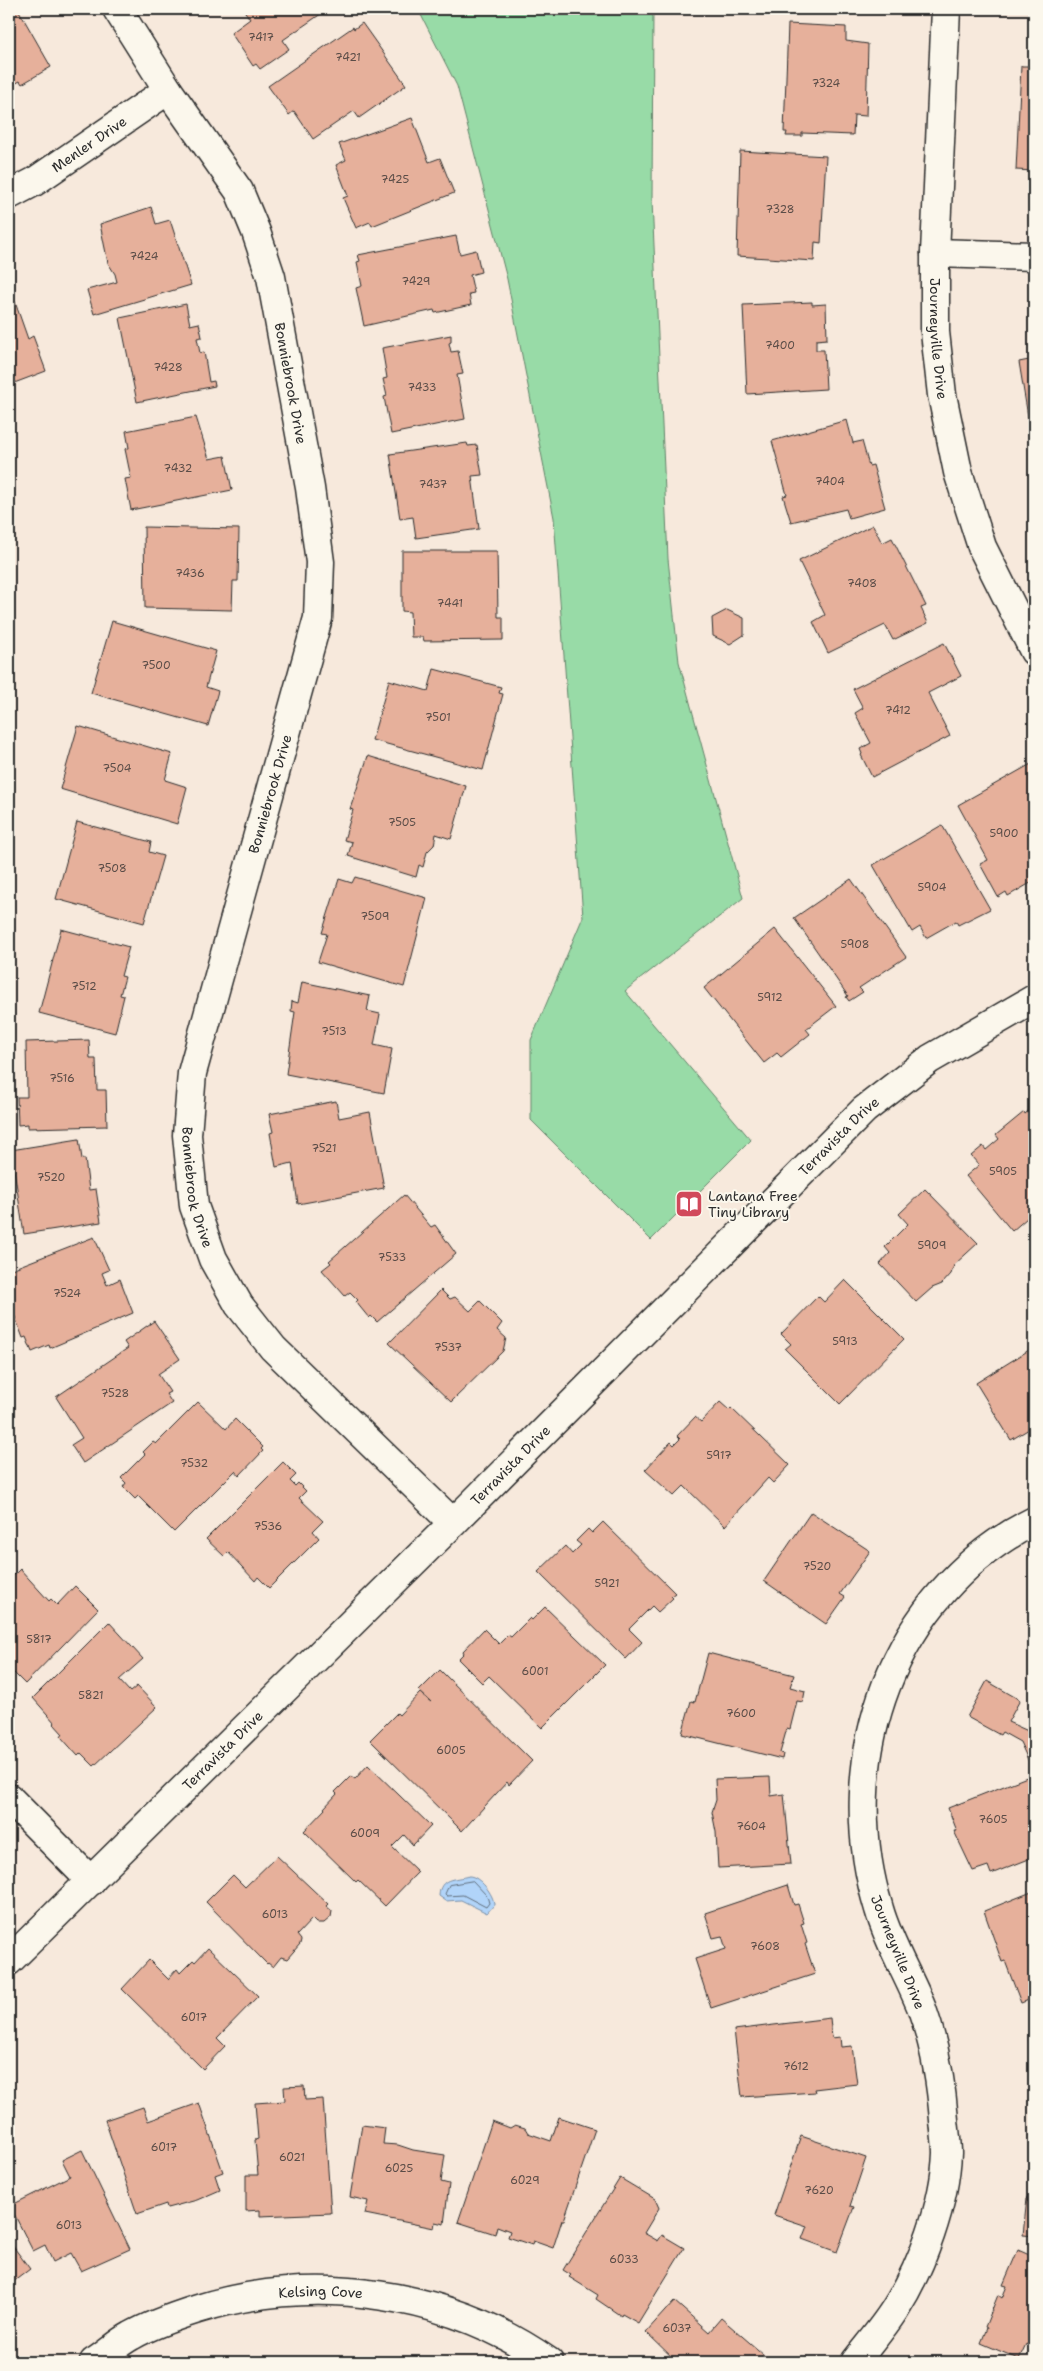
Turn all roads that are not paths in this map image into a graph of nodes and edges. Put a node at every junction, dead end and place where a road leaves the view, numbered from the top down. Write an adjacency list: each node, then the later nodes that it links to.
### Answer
1 (117, 9): 3 (street, Bonniebrook Drive)
2 (946, 9): 5 (street, Journeyville Drive)
3 (168, 90): 4 (street, Menler Drive); 10 (street, Bonniebrook Drive)
4 (9, 195)
5 (935, 253): 6 (street); 7 (street, Journeyville Drive)
6 (1034, 256)
7 (1034, 651)
8 (1034, 999): 10 (street, Terravista Drive)
9 (1034, 1521): 16 (street, Journeyville Drive)
10 (453, 1523): 12 (street, Terravista Drive)
11 (9, 1798): 12 (street)
12 (91, 1881): 13 (street, Terravista Drive)
13 (9, 1961)
14 (94, 2362): 15 (street, Kelsing Cove)
15 (549, 2362)
16 (855, 2362)

